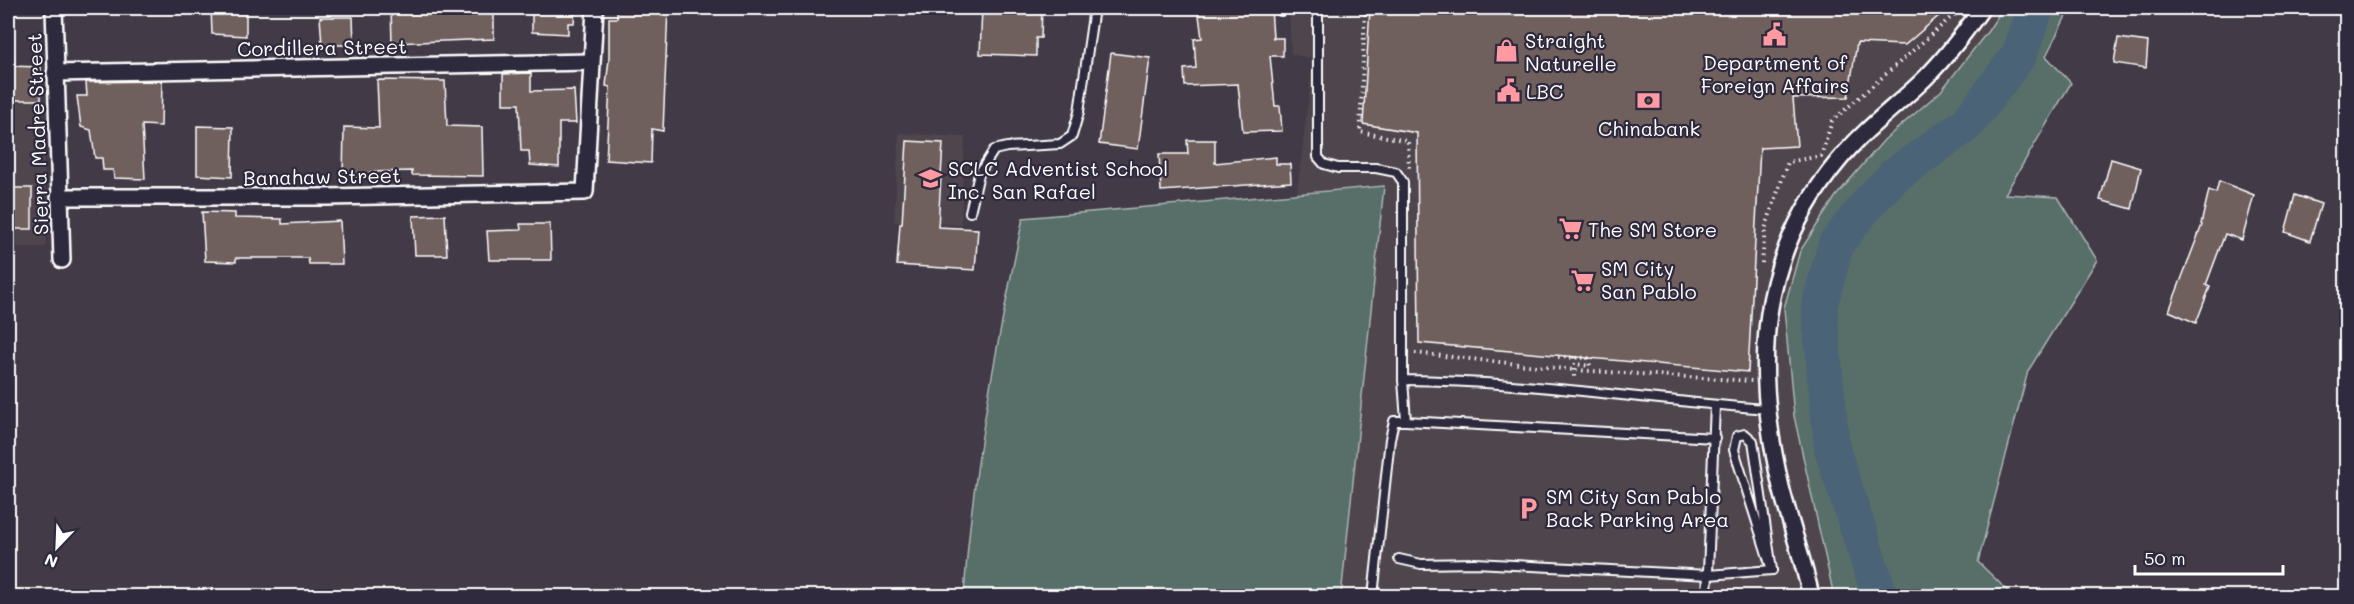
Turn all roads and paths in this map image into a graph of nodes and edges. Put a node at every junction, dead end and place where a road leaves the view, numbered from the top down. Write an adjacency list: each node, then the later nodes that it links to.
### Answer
1 (54, 8): 9 (street, Sierra Madre Street)
2 (595, 8): 8 (street)
3 (1094, 8): 12 (lane)
4 (1318, 8): 19 (lane)
5 (1365, 8): 10 (path)
6 (1960, 8): 14 (path)
7 (1982, 8): 21 (street)
8 (591, 62): 9 (street, Cordillera Street); 11 (street, Banahaw Street)
9 (55, 73): 11 (street, Sierra Madre Street)
10 (1409, 177)
11 (59, 197): 13 (street, Sierra Madre Street)
12 (970, 212)
13 (62, 260)
14 (1761, 270)
15 (1413, 341): 18 (path)
16 (1558, 357): 17 (path)
17 (1574, 357)
18 (1753, 370)
19 (1403, 380): 20 (lane); 22 (lane)
20 (1714, 405): 21 (lane); 23 (lane)
21 (1767, 409): 29 (street)
22 (1406, 421): 23 (lane); 27 (lane)
23 (1715, 438): 26 (lane)
24 (1399, 559): 26 (lane)
25 (1772, 570): 25 (lane); 26 (lane)
26 (1708, 574): 28 (lane)
27 (1373, 597)
28 (1707, 597)
29 (1811, 597)

